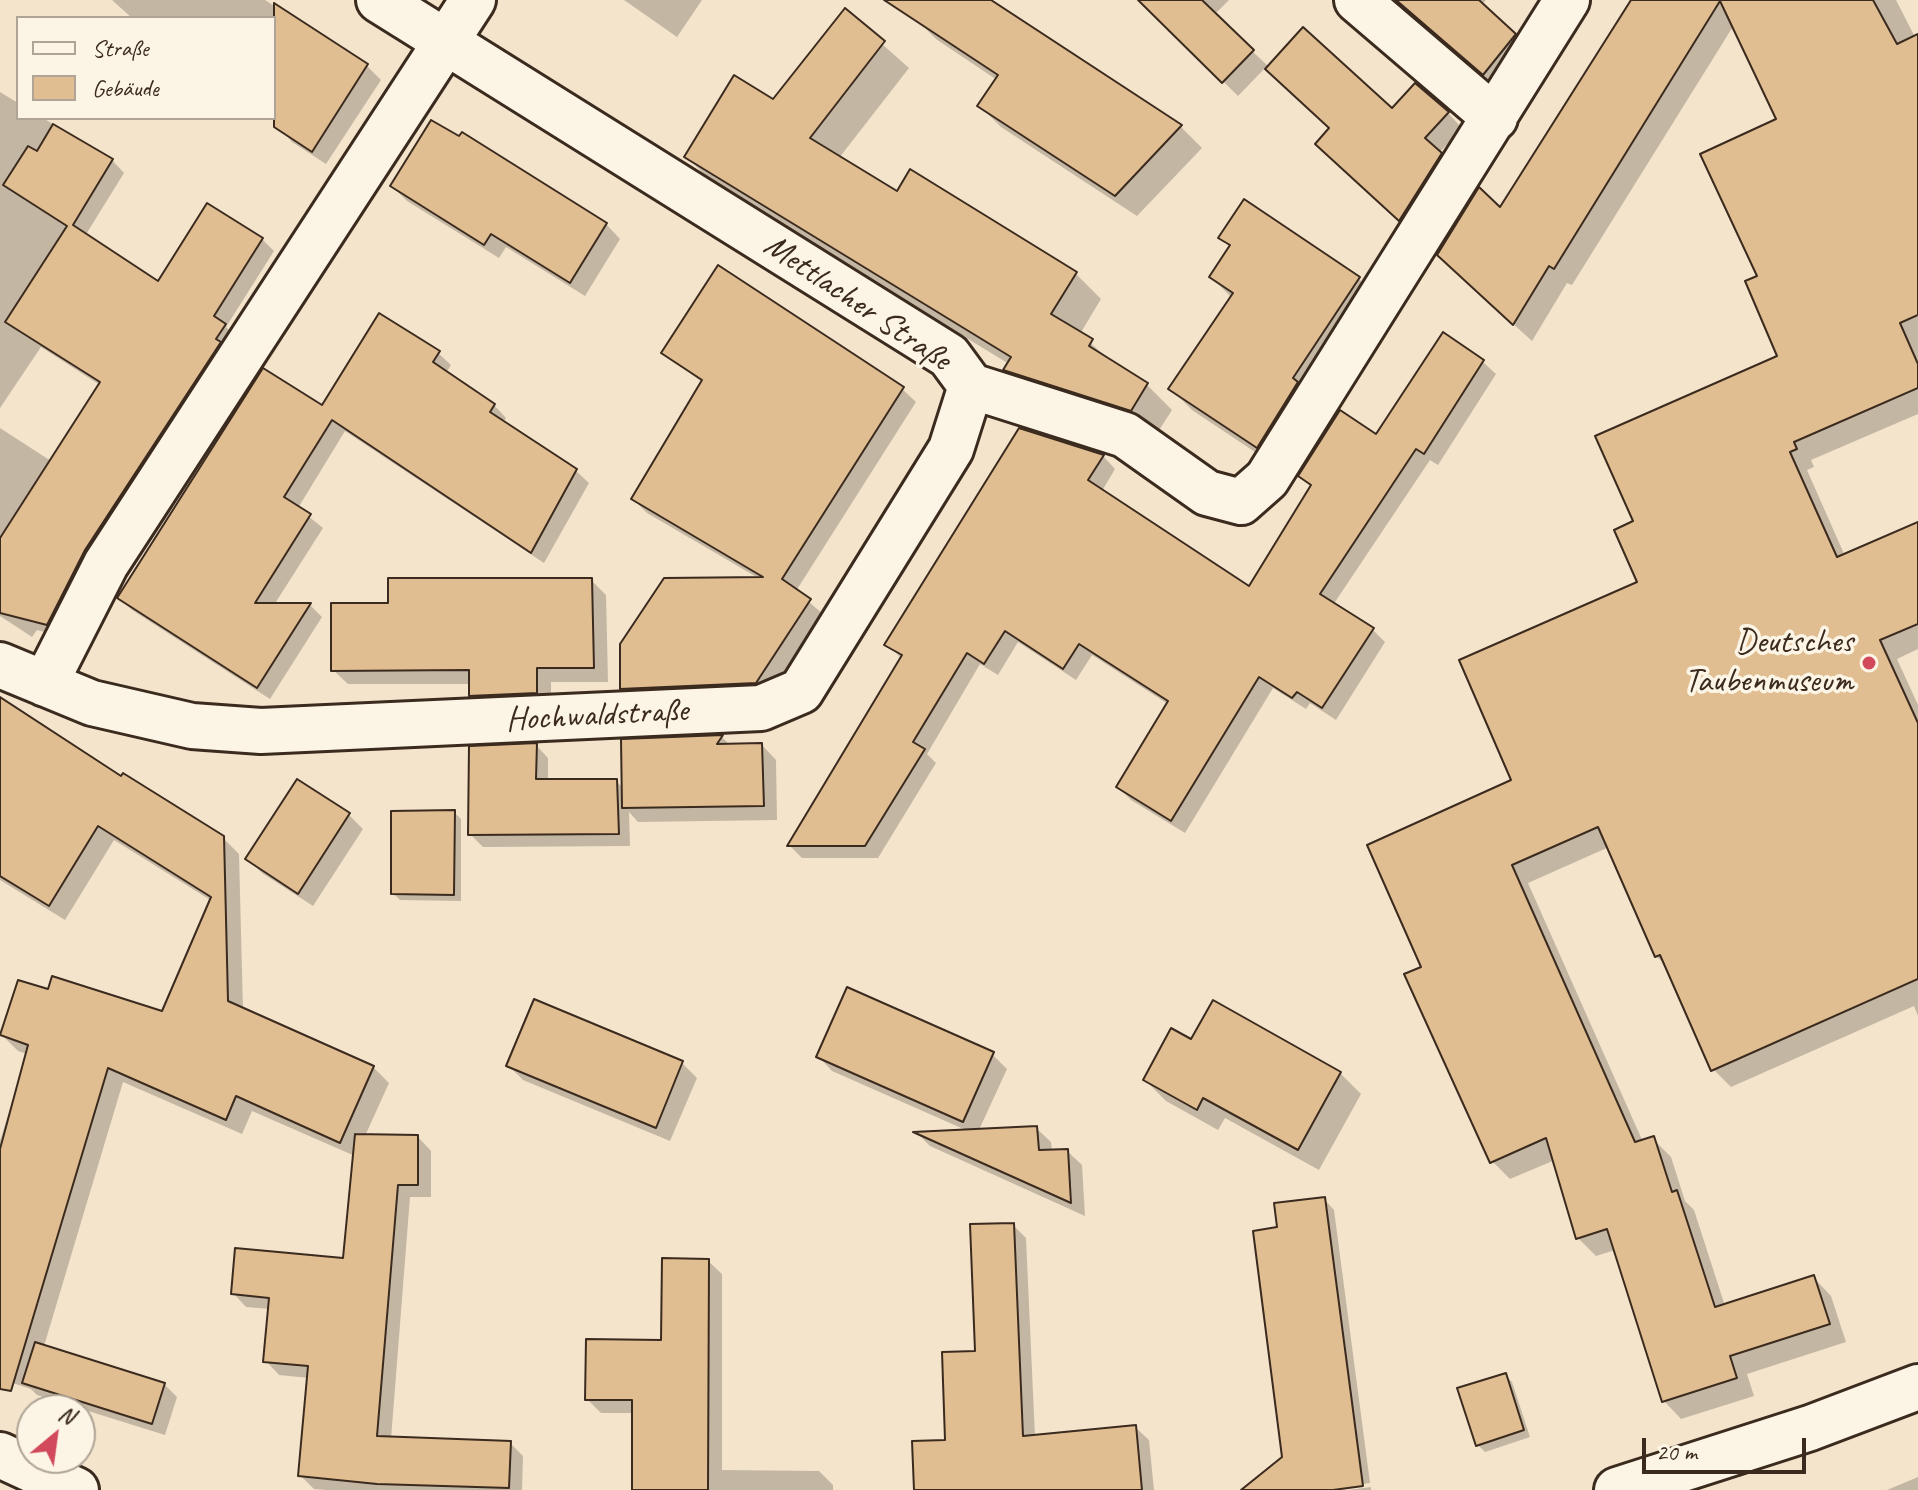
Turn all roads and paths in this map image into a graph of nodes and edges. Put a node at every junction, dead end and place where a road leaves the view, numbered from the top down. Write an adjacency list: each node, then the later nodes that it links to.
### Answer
1 (379, 0): 5 (street, Mettlacher Straße)
2 (473, 0): 5 (street)
3 (1357, 0): 6 (street)
4 (1567, 0): 6 (street, Mettlacher Straße)
5 (444, 42): 7 (street, Mettlacher Straße); 9 (street)
6 (1495, 118): 7 (street, Mettlacher Straße)
7 (971, 386): 9 (street, Hochwaldstraße)
8 (0, 665): 9 (street, Hochwaldstraße)
9 (45, 684)
10 (1918, 1387): 13 (street)
11 (0, 1455): 12 (street)
12 (76, 1490)
13 (1617, 1490)

